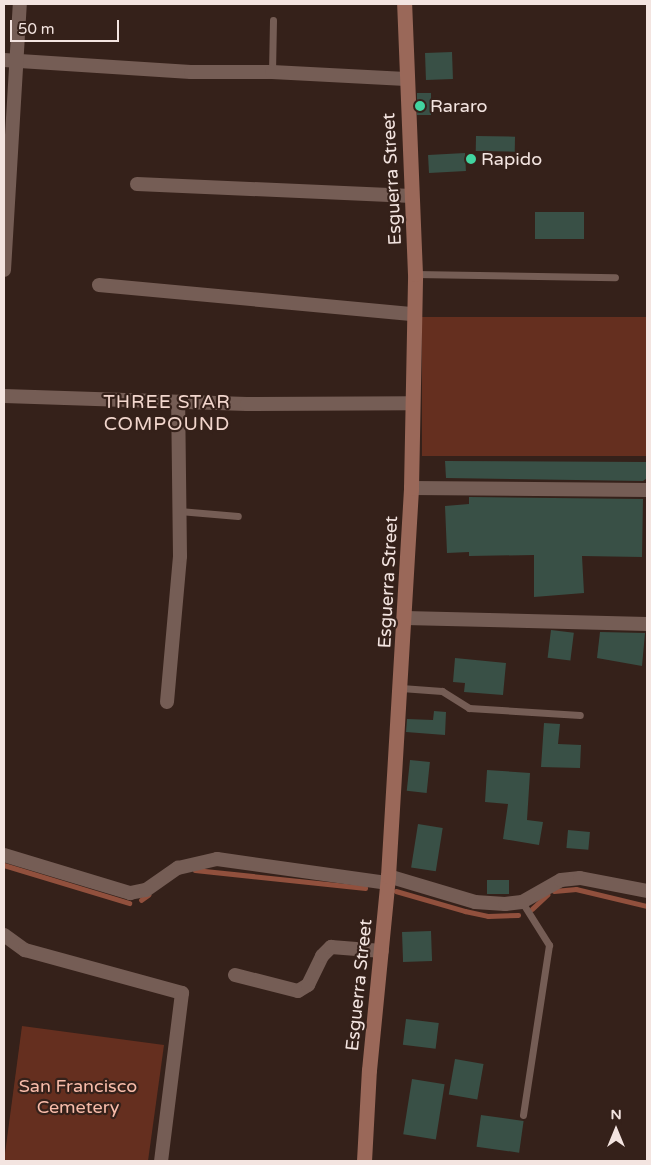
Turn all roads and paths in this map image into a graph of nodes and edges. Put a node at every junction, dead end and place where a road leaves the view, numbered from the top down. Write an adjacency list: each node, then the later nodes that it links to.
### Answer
1 (20, 4): 5 (street)
2 (404, 4): 7 (main road, Esguerra Street)
3 (273, 20): 6 (lane)
4 (4, 60): 5 (street)
5 (18, 61): 6 (street); 10 (street)
6 (272, 72): 7 (street)
7 (406, 79): 9 (main road, Esguerra Street)
8 (137, 184): 9 (street)
9 (412, 196): 11 (main road, Esguerra Street)
10 (4, 270)
11 (415, 274): 12 (lane); 14 (main road, Esguerra Street)
12 (615, 277)
13 (98, 285): 14 (street)
14 (414, 314): 17 (main road, Esguerra Street)
15 (4, 396): 16 (street)
16 (178, 402): 17 (street); 20 (street)
17 (412, 403): 18 (main road, Esguerra Street)
18 (411, 488): 19 (street); 22 (main road, Esguerra Street)
19 (647, 490)
20 (179, 511): 21 (lane); 25 (street)
21 (238, 516)
22 (405, 618): 23 (street); 24 (main road, Esguerra Street)
23 (647, 624)
24 (401, 688): 26 (lane); 28 (main road, Esguerra Street)
25 (167, 702)
26 (580, 715)
27 (4, 855): 28 (street)
28 (388, 880): 30 (street); 32 (main road, Esguerra Street)
29 (647, 891): 30 (street)
30 (522, 902): 34 (lane)
31 (4, 935): 35 (street)
32 (382, 951): 33 (street); 36 (main road, Esguerra Street)
33 (235, 975)
34 (523, 1115)
35 (161, 1161)
36 (364, 1161)

